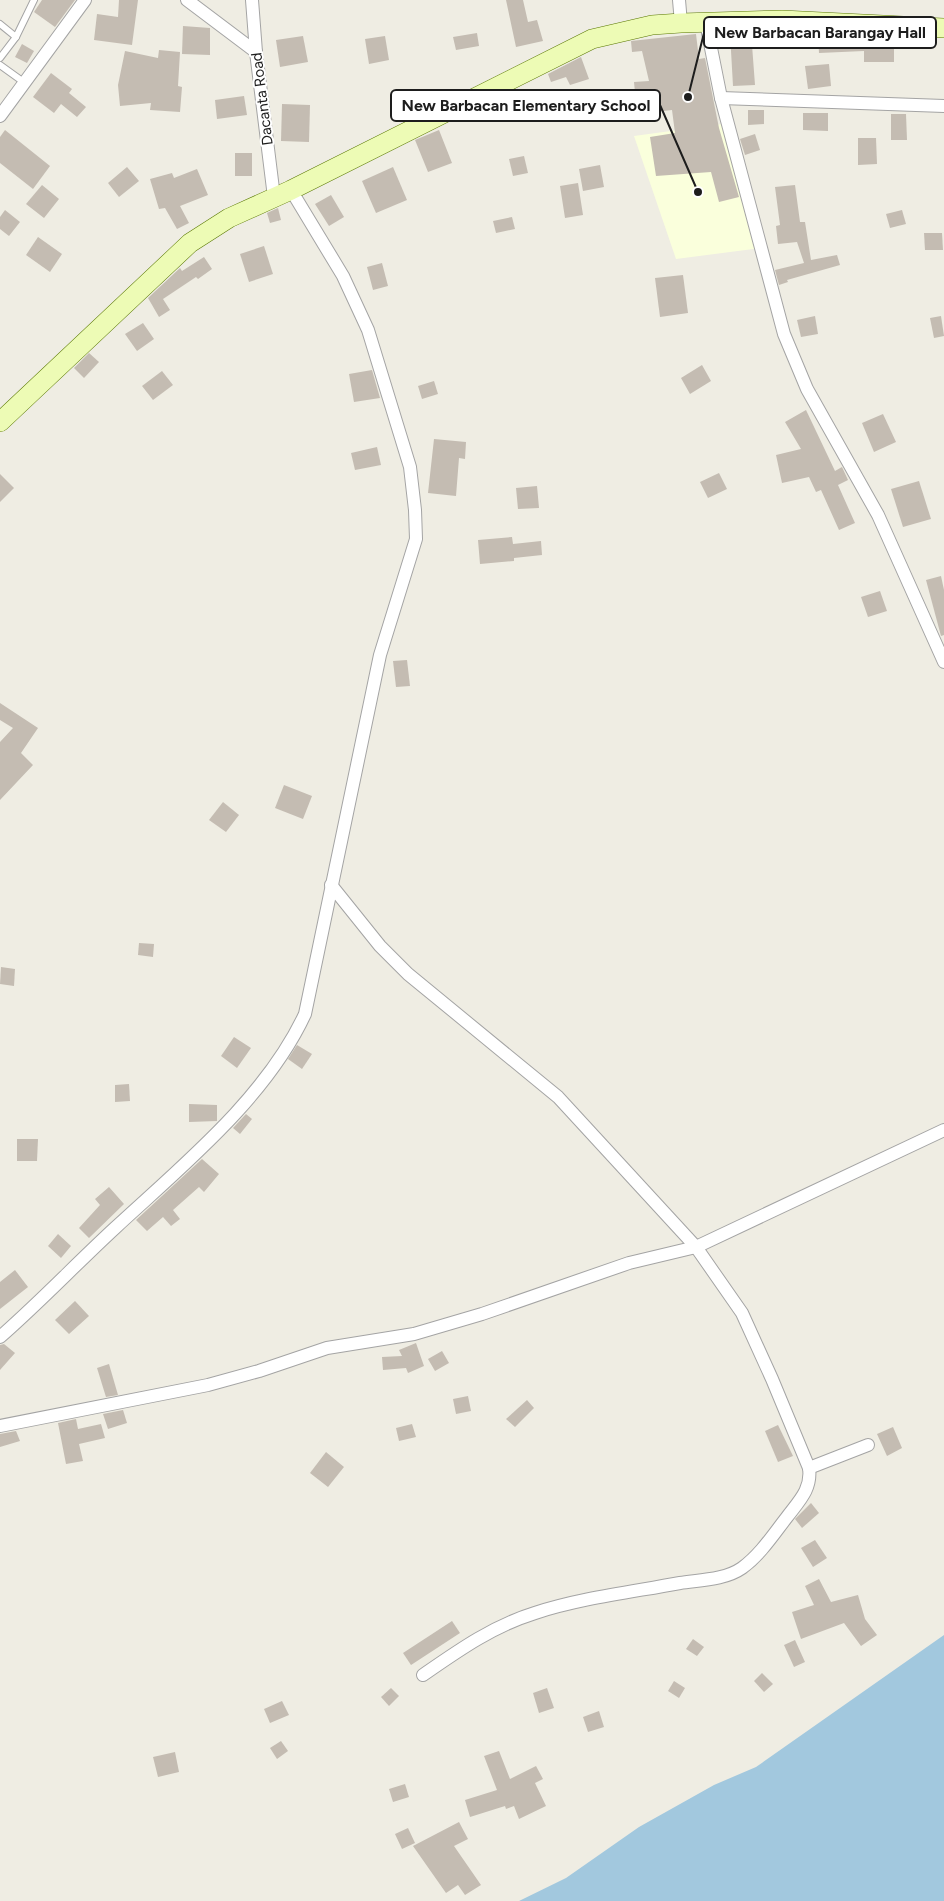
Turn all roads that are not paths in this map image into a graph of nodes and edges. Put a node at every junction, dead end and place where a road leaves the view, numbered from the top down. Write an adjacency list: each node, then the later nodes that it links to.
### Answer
1 (34, 0): 10 (lane)
2 (85, 0): 14 (street)
3 (187, 0): 11 (street)
4 (252, 0): 11 (street, Dacanta Road)
5 (679, 0): 6 (street)
6 (681, 23): 7 (street); 18 (street)
7 (706, 23): 9 (street); 15 (street)
8 (0, 24): 10 (lane)
9 (944, 28)
10 (16, 37): 12 (lane)
11 (256, 52): 18 (street, Dacanta Road)
12 (0, 58)
13 (0, 65): 14 (lane)
14 (25, 83): 17 (street)
15 (721, 98): 16 (street); 20 (street)
16 (944, 106)
17 (0, 116)
18 (283, 194): 19 (street); 21 (street)
19 (0, 422)
20 (944, 662)
21 (331, 885): 23 (street); 24 (street)
22 (944, 1130): 23 (street)
23 (696, 1247): 25 (street); 27 (street)
24 (0, 1337)
25 (0, 1426)
26 (868, 1445): 27 (street)
27 (809, 1468): 28 (street)
28 (423, 1675)

